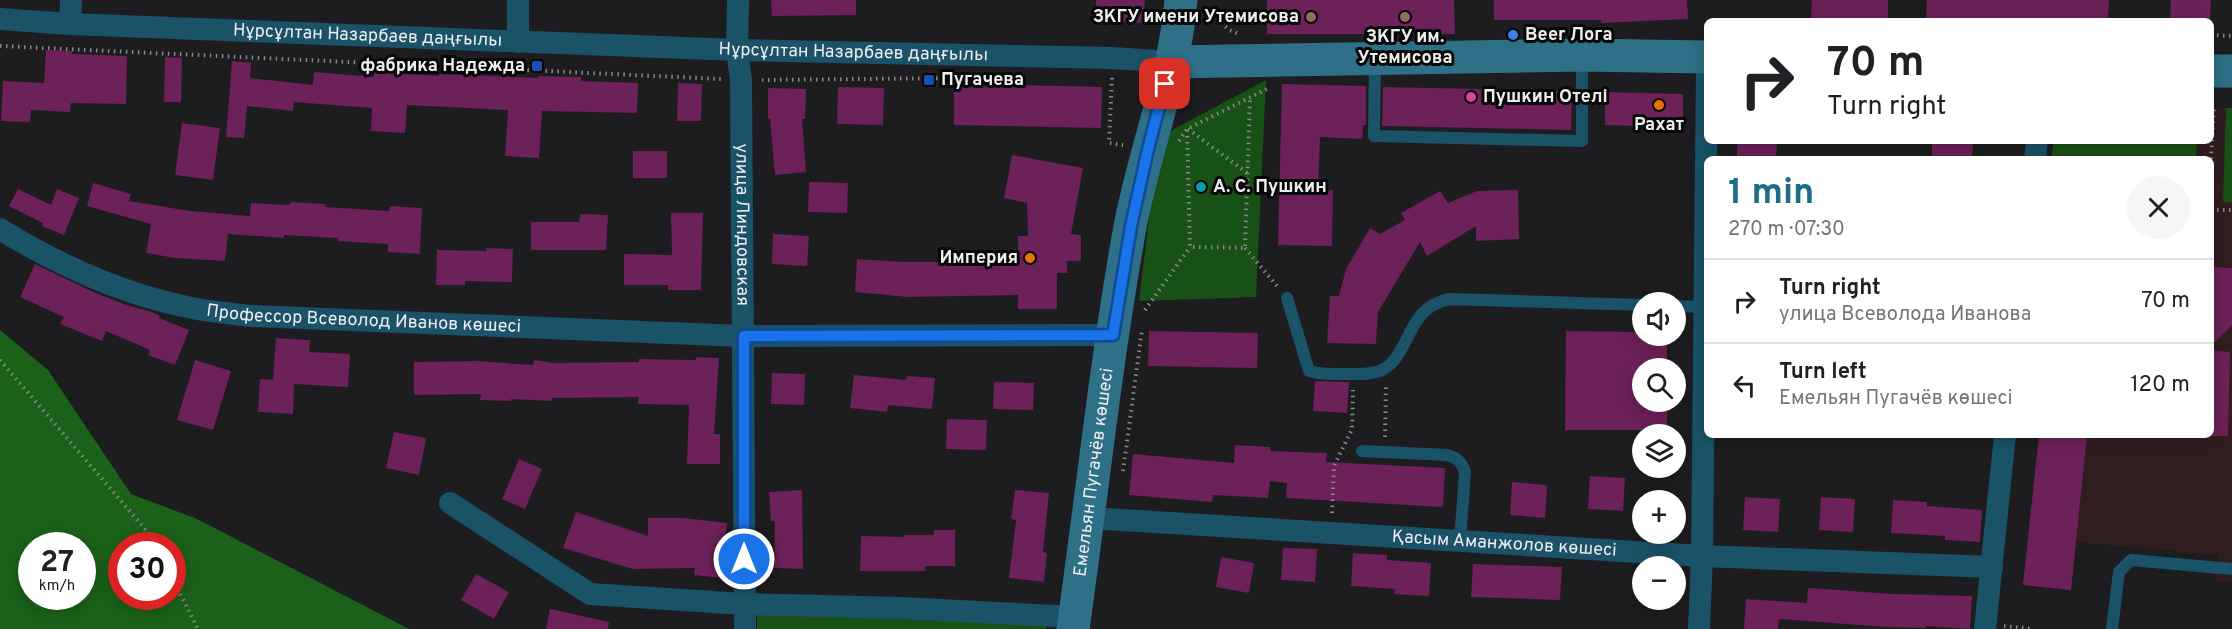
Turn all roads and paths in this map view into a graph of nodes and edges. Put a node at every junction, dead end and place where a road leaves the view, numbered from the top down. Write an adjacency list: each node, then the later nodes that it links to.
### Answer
1 (71, 0): 6 (street)
2 (518, 0): 9 (street)
3 (738, 0): 11 (street, улица Линдовская)
4 (1181, 0): 15 (main road, Емельян Пугачёв көшесі)
5 (0, 19): 6 (street, Нұрсұлтан Назарбаев даңғылы)
6 (70, 24): 9 (street, Нұрсұлтан Назарбаев даңғылы)
7 (2214, 35): 8 (path)
8 (2232, 36)
9 (518, 42): 11 (street, Нұрсұлтан Назарбаев даңғылы)
10 (0, 46): 20 (path)
11 (737, 50): 15 (street, Нұрсұлтан Назарбаев даңғылы); 20 (street, улица Линдовская)
12 (1582, 55): 13 (main road, Нұрсұлтан Назарбаев даңғылы); 13 (lane); 14 (main road, Нұрсұлтан Назарбаев даңғылы)
13 (1375, 57): 15 (main road, Нұрсұлтан Назарбаев даңғылы)
14 (1704, 57)
15 (1171, 62): 37 (main road, Емельян Пугачёв көшесі)
16 (2214, 71): 17 (main road)
17 (2232, 71)
18 (1112, 77): 24 (path)
19 (968, 78): 20 (path)
20 (741, 80): 38 (street, улица Линдовская)
21 (1274, 85): 22 (path)
22 (1250, 97): 23 (path); 26 (path)
23 (1187, 129): 25 (path); 26 (path); 30 (path)
24 (1132, 146)
25 (1176, 146)
26 (1248, 174): 31 (path)
27 (2214, 210): 28 (path)
28 (2232, 210)
29 (0, 230): 38 (street, Профессор Всеволод Иванов көшесі)
30 (1190, 248): 31 (path); 36 (path)
31 (1245, 248): 32 (path)
32 (1287, 298): 41 (lane)
33 (1632, 305): 40 (lane)
34 (1686, 306): 35 (lane)
35 (1704, 307)
36 (1145, 310)
37 (1113, 335): 38 (street, Профессор Всеволод Иванов көшесі); 47 (main road, Емельян Пугачёв көшесі)
38 (744, 336): 54 (street, улица Линдовская)
39 (0, 360): 48 (path)
40 (1387, 366): 41 (lane); 45 (path)
41 (1354, 374): 49 (path)
42 (1704, 432): 51 (street)
43 (2005, 438): 52 (street)
44 (1362, 451): 45 (lane)
45 (1385, 451): 50 (lane)
46 (450, 503): 54 (street)
47 (1089, 518): 49 (street, Қасым Аманжолов көшесі); 56 (main road, Емельян Пугачёв көшесі)
48 (148, 532)
49 (1332, 533): 50 (street, Қасым Аманжолов көшесі)
50 (1460, 541): 51 (street, Қасым Аманжолов көшесі)
51 (1702, 556): 52 (street, Қасым Аманжолов көшесі); 60 (street)
52 (1992, 567): 57 (street)
53 (2232, 569): 62 (lane)
54 (744, 604): 56 (street); 59 (street, улица Линдовская)
55 (186, 605): 58 (path)
56 (1074, 623)
57 (1985, 627): 61 (path)
58 (198, 629)
59 (745, 629)
60 (1699, 629)
61 (2033, 629)
62 (2112, 629)

